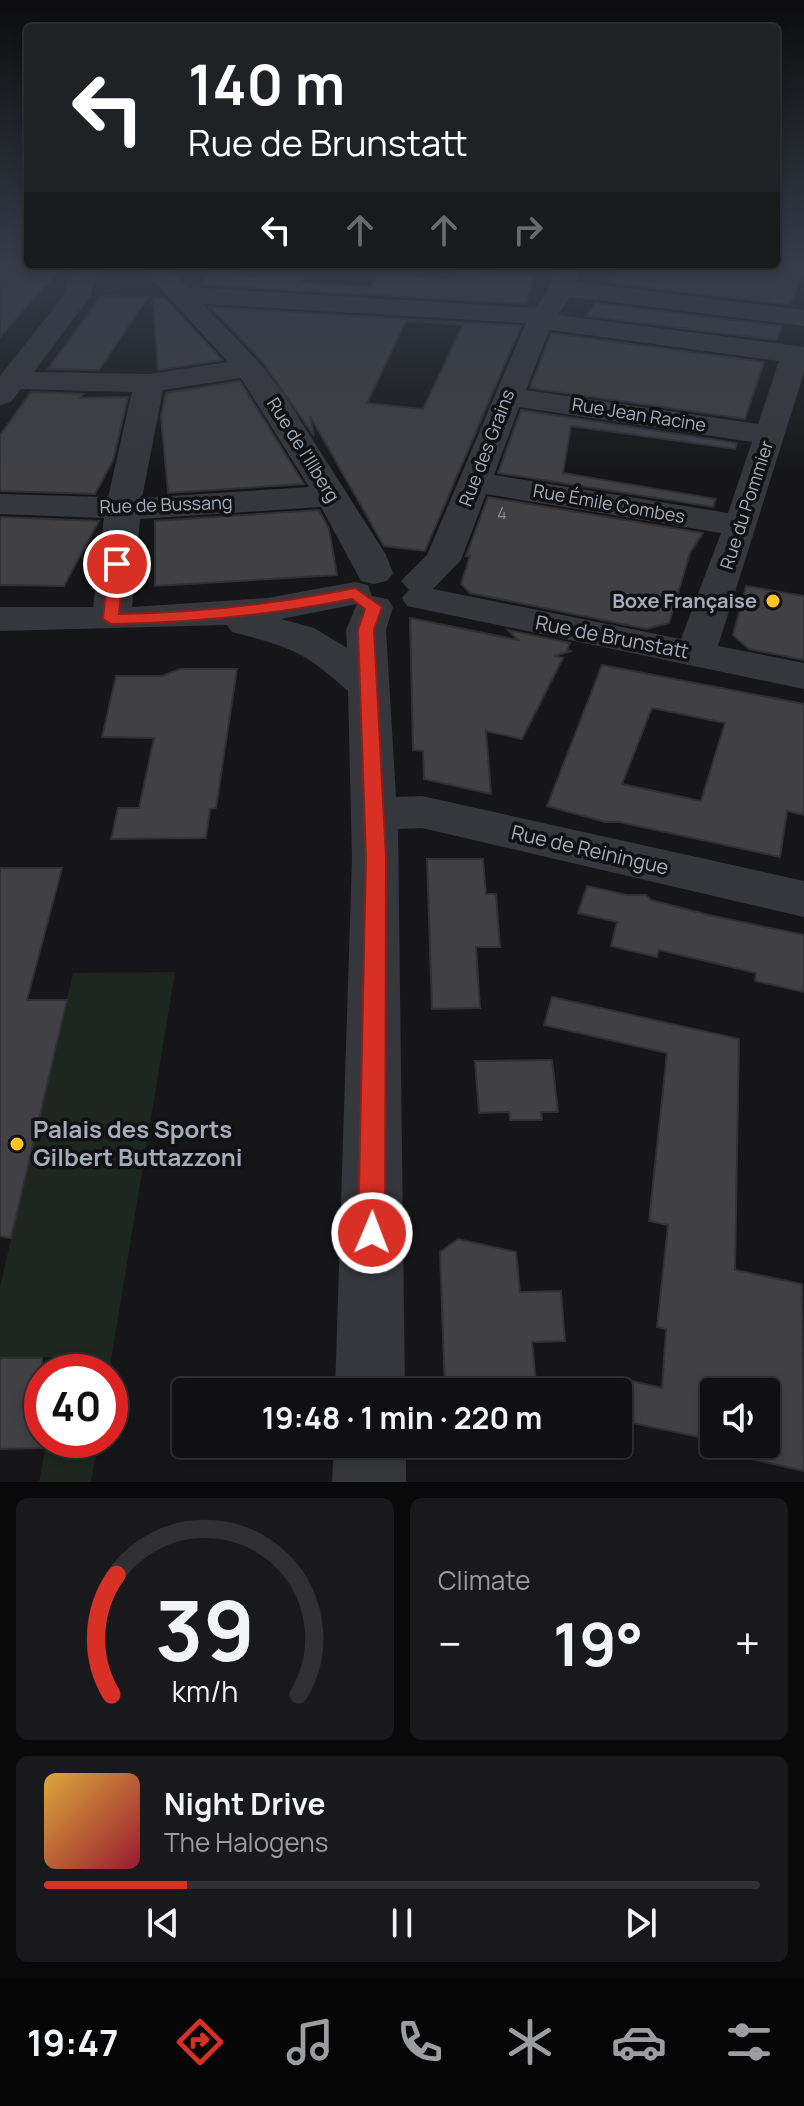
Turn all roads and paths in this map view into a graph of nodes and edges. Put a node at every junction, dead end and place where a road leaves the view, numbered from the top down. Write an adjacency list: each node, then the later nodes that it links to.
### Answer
1 (45, 336): 8 (street)
2 (219, 336): 6 (street, Rue de l'Illberg)
3 (533, 336): 9 (street, Rue des Grains)
4 (661, 336): 5 (street)
5 (800, 356): 10 (street, Rue du Pommier)
6 (249, 368): 7 (street); 12 (street, Rue de l'Illberg)
7 (149, 383): 8 (street); 14 (street)
8 (6, 388)
9 (507, 396): 10 (street, Rue Jean Racine); 11 (street, Rue des Grains)
10 (770, 435): 15 (street, Rue du Pommier)
11 (476, 482): 15 (street, Rue Émile Combes); 16 (street, Rue des Grains)
12 (332, 496): 14 (street, Rue de Bussang); 17 (street, Rue de l'Illberg)
13 (0, 504): 14 (street, Rue de Bussang)
14 (123, 509): 20 (street)
15 (741, 526): 21 (street, Rue du Pommier)
16 (420, 590): 17 (street, Rue de Brunstatt); 21 (street, Rue de Brunstatt)
17 (368, 591): 18 (street); 23 (street)
18 (197, 618): 20 (street); 23 (street)
19 (0, 619): 20 (street)
20 (111, 619)
21 (695, 654): 22 (street, Rue de Brunstatt)
22 (804, 676)
23 (366, 685): 24 (street)
24 (374, 814): 25 (street, Rue de Reiningue); 26 (street)
25 (804, 899)
26 (370, 1378)
27 (370, 1458): 28 (street)
28 (369, 1482)

